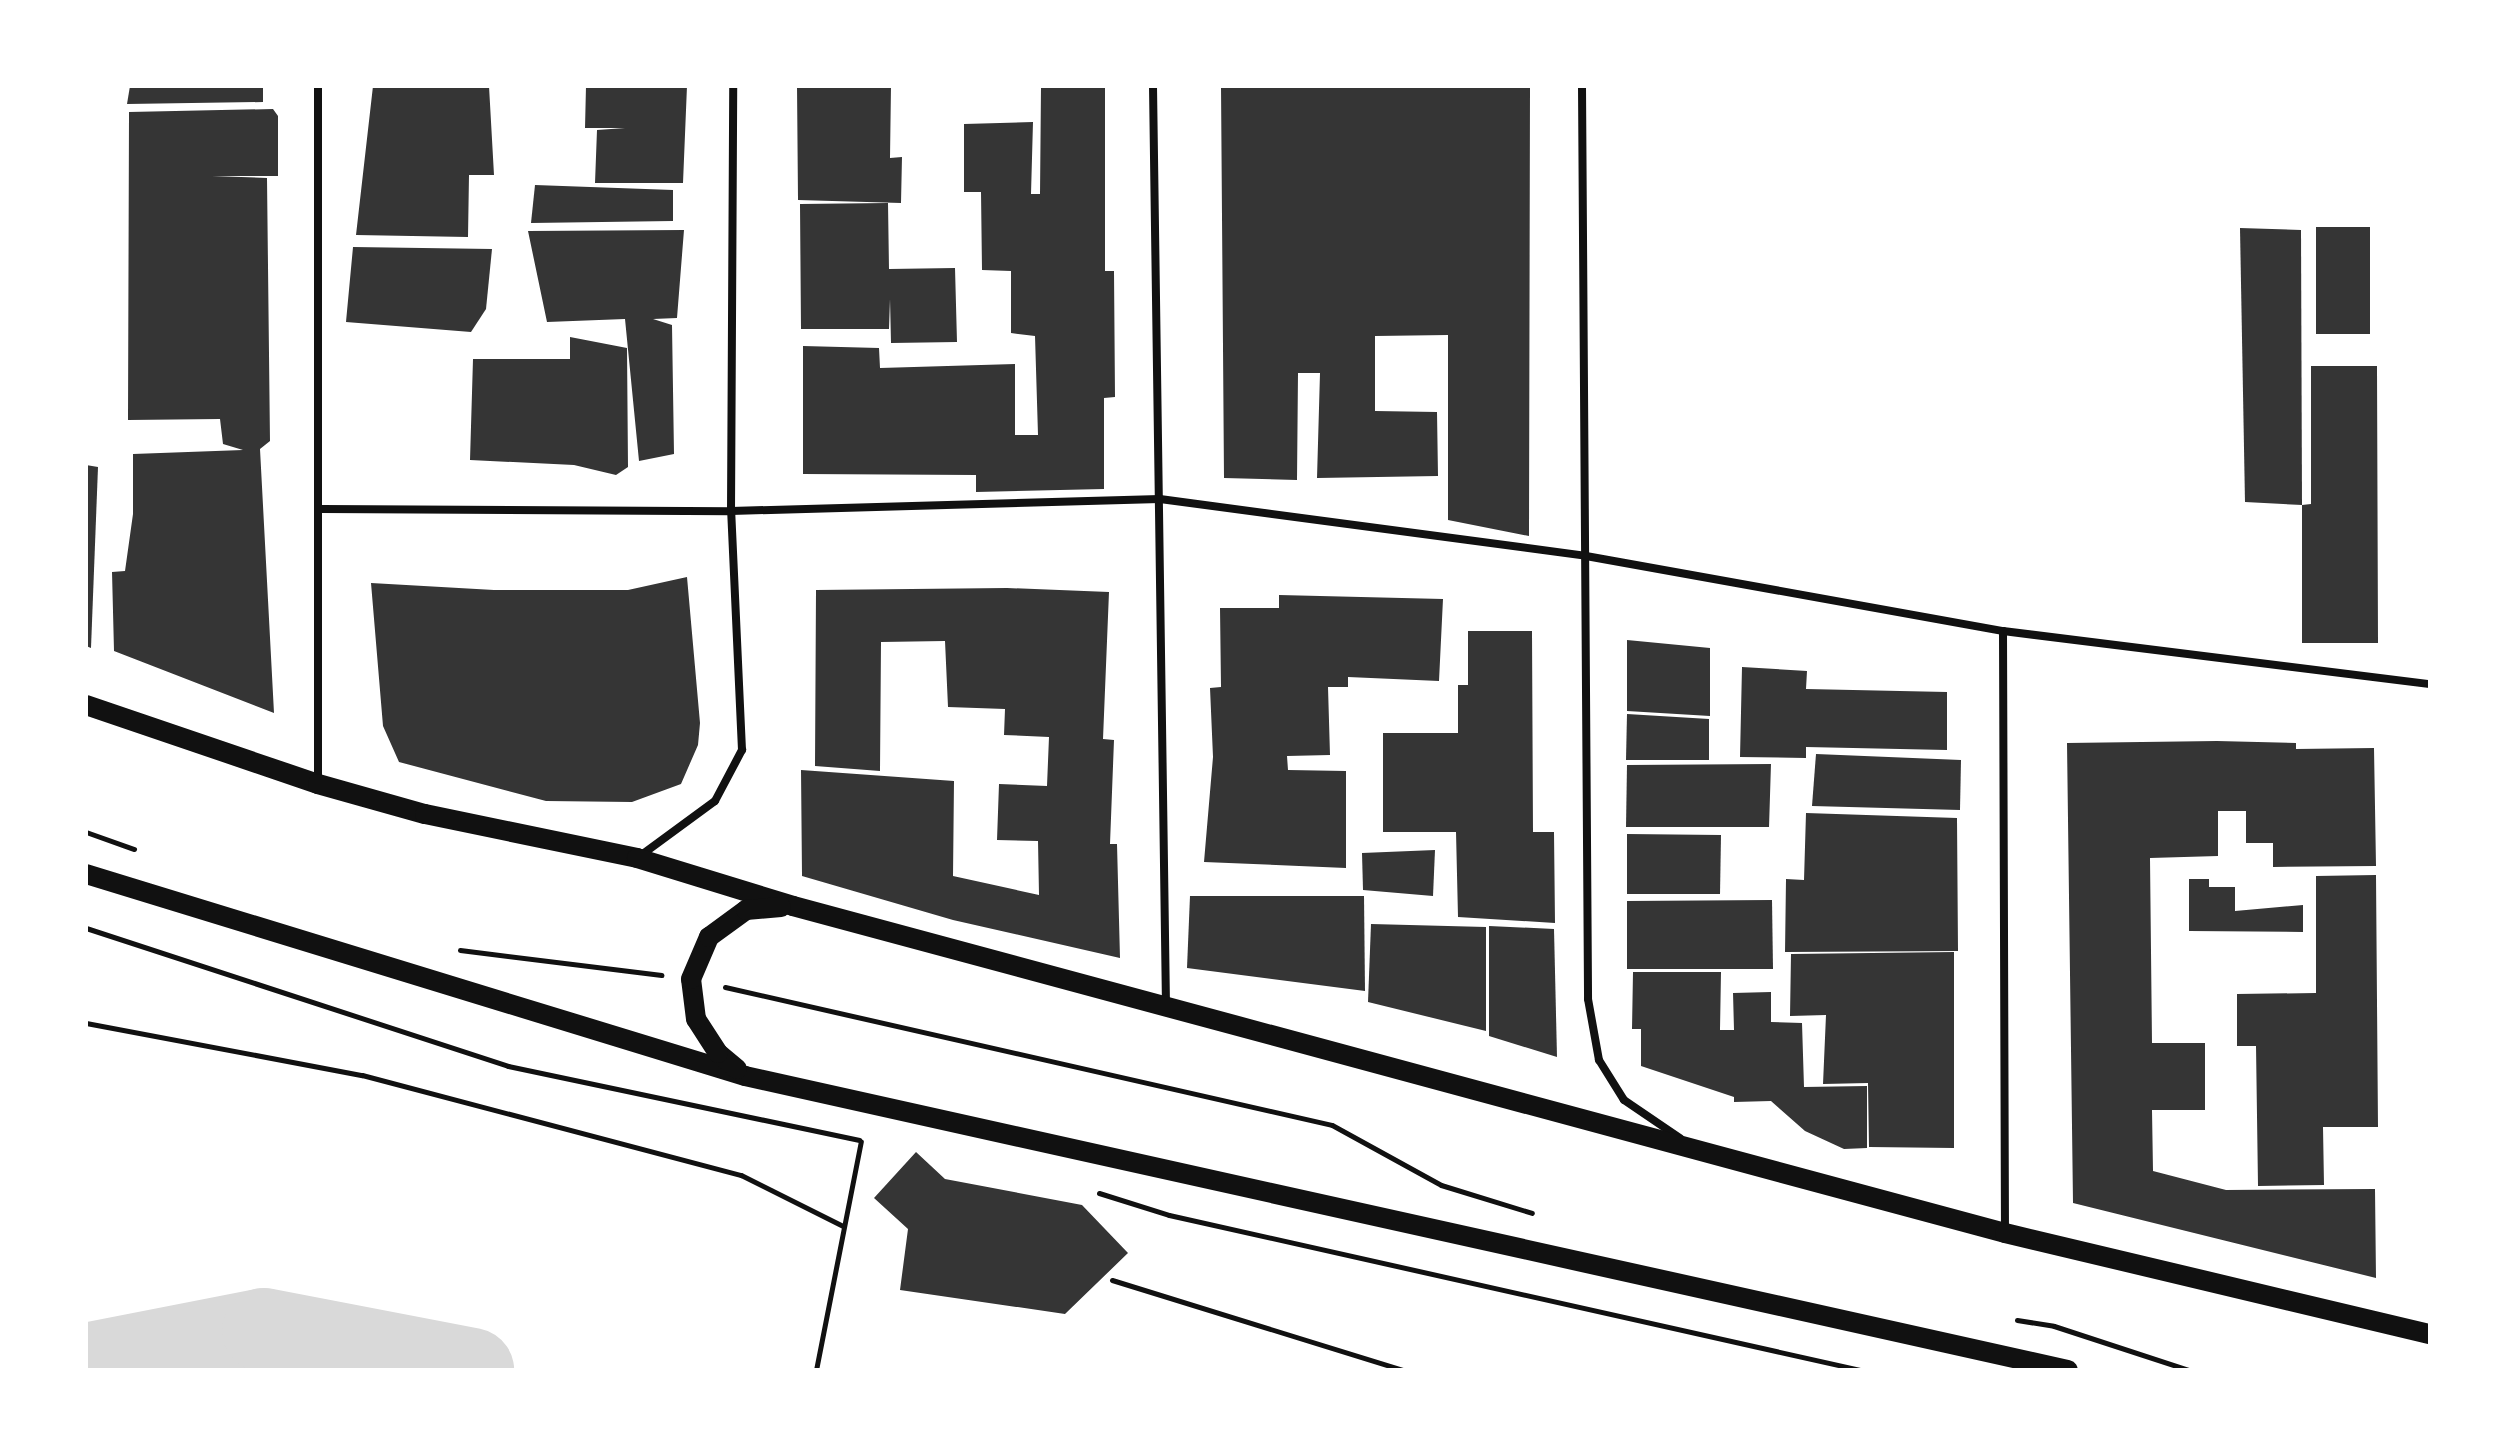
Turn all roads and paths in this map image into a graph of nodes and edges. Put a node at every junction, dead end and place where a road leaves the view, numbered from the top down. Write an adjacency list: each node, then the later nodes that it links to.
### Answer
1 (318, 86): 6 (street)
2 (733, 86): 7 (street)
3 (1153, 86): 5 (street)
4 (1582, 86): 8 (street)
5 (1160, 499): 7 (street); 8 (street); 20 (street)
6 (322, 509): 7 (street); 12 (street)
7 (731, 511): 15 (street)
8 (1586, 556): 9 (street); 24 (street)
9 (2003, 631): 10 (street); 27 (street)
10 (2430, 684)
11 (86, 705): 12 (main road)
12 (318, 784): 15 (main road)
13 (86, 832): 14 (path)
14 (140, 851)
15 (637, 858): 17 (main road)
16 (86, 874): 22 (main road)
17 (793, 906): 19 (main road); 20 (main road)
18 (448, 949): 19 (path)
19 (691, 979): 22 (main road); 25 (path)
20 (1166, 1005): 24 (main road)
21 (86, 1023): 26 (path)
22 (745, 1076): 33 (main road)
23 (861, 1141): 26 (path)
24 (1701, 1151): 27 (main road)
25 (1538, 1215)
26 (843, 1226): 31 (path)
27 (2005, 1233): 30 (main road)
28 (1112, 1280): 32 (path)
29 (2008, 1319): 34 (path)
30 (2430, 1334)
31 (816, 1370)
32 (1402, 1370)
33 (2068, 1370)
34 (2189, 1370)

